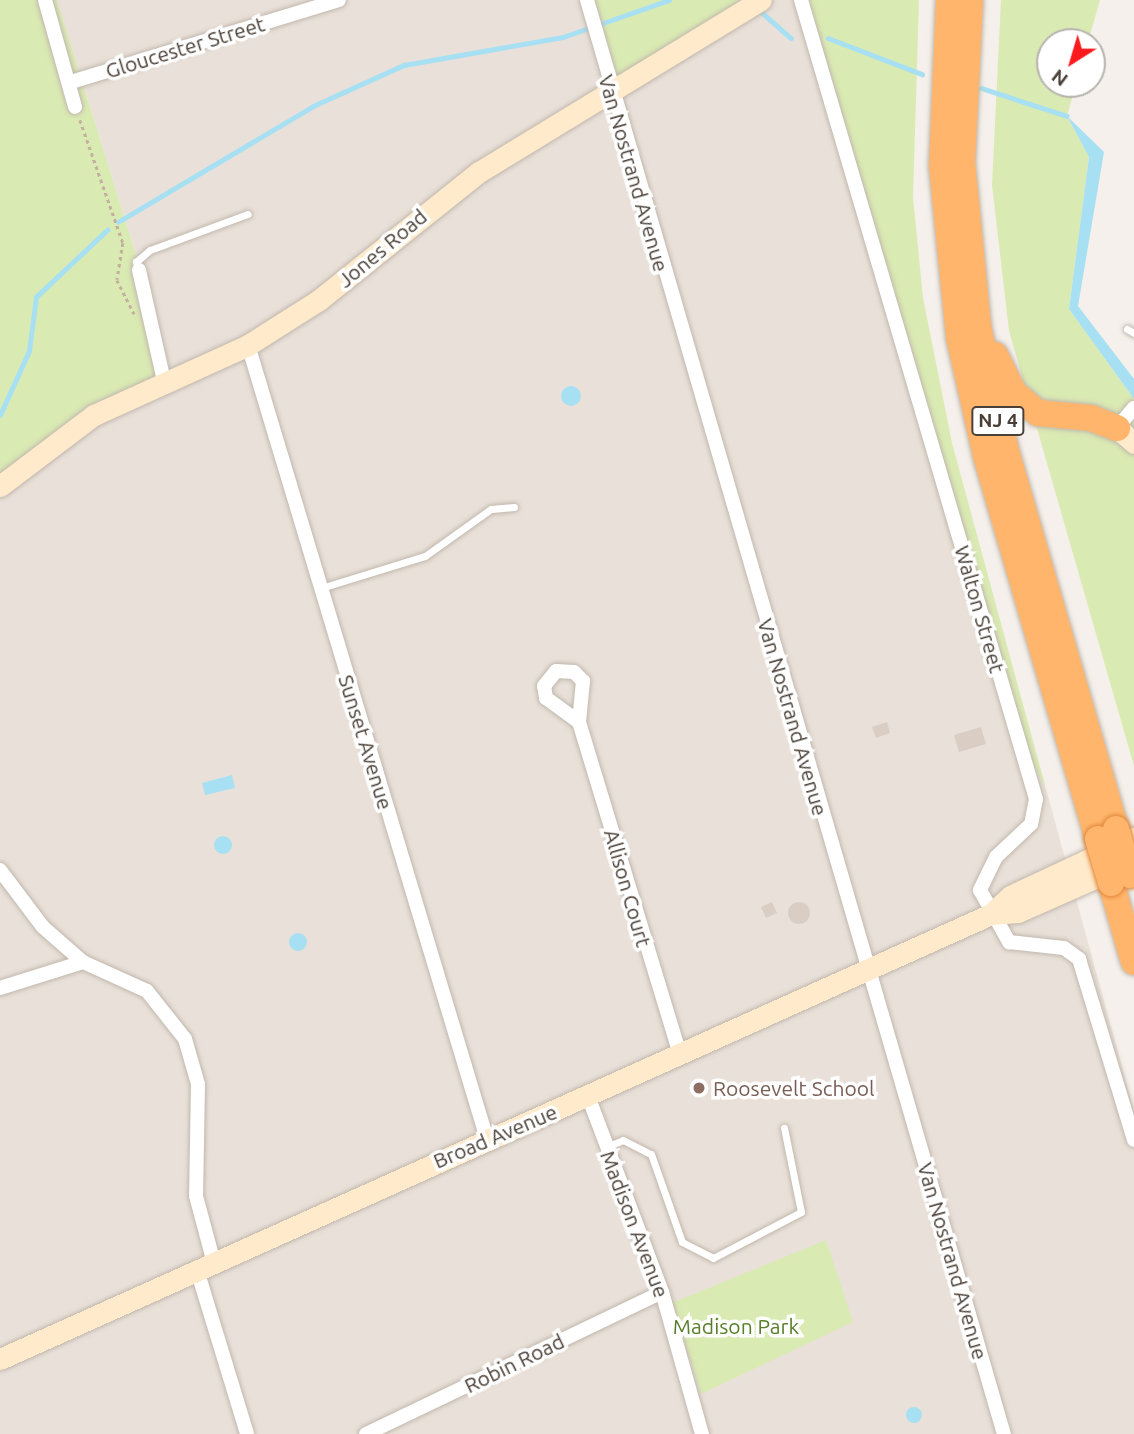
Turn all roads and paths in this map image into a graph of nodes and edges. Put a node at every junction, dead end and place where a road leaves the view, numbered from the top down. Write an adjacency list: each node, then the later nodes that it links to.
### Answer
1 (45, 0): 8 (street)
2 (339, 0): 8 (street, Gloucester Street)
3 (587, 0): 9 (street, Van Nostrand Avenue)
4 (801, 0): 25 (street, Walton Street)
5 (949, 0): 22 (highway, NJ 4)
6 (970, 0): 14 (highway, NJ 4)
7 (754, 4): 9 (street, Jones Road)
8 (71, 82): 10 (street)
9 (609, 92): 15 (street, Jones Road); 28 (street, Van Nostrand Avenue)
10 (75, 107): 13 (path)
11 (248, 214): 12 (lane)
12 (139, 270): 16 (street)
13 (137, 322)
14 (978, 327): 17 (highway); 22 (highway, NJ 4)
15 (248, 345): 16 (street, Jones Road); 20 (street, Sunset Avenue)
16 (164, 381): 18 (street, Jones Road)
17 (1128, 424)
18 (0, 486)
19 (514, 507): 20 (lane)
20 (320, 588): 33 (street, Sunset Avenue)
21 (579, 722): 30 (street, Allison Court)
22 (1116, 835): 24 (highway, NJ 4, bridge); 25 (street, Broad Avenue)
23 (0, 870): 26 (street)
24 (1127, 877): 25 (street, Broad Avenue); 27 (highway, NJ 4)
25 (991, 914): 28 (street, Broad Avenue); 34 (street, Walton Street)
26 (83, 962): 29 (street); 36 (street)
27 (1134, 962)
28 (867, 970): 30 (street, Broad Avenue); 42 (street, Van Nostrand Avenue)
29 (0, 988)
30 (680, 1054): 31 (street, Broad Avenue)
31 (588, 1096): 33 (street, Broad Avenue); 35 (street, Madison Avenue)
32 (784, 1128): 35 (lane)
33 (487, 1139): 36 (street, Broad Avenue)
34 (1134, 1140)
35 (606, 1147): 37 (street, Madison Avenue)
36 (206, 1267): 38 (street, Broad Avenue); 39 (street)
37 (662, 1292): 40 (street, Robin Road); 41 (street, Madison Avenue)
38 (0, 1359)
39 (247, 1434)
40 (366, 1434)
41 (702, 1434)
42 (1004, 1434)

